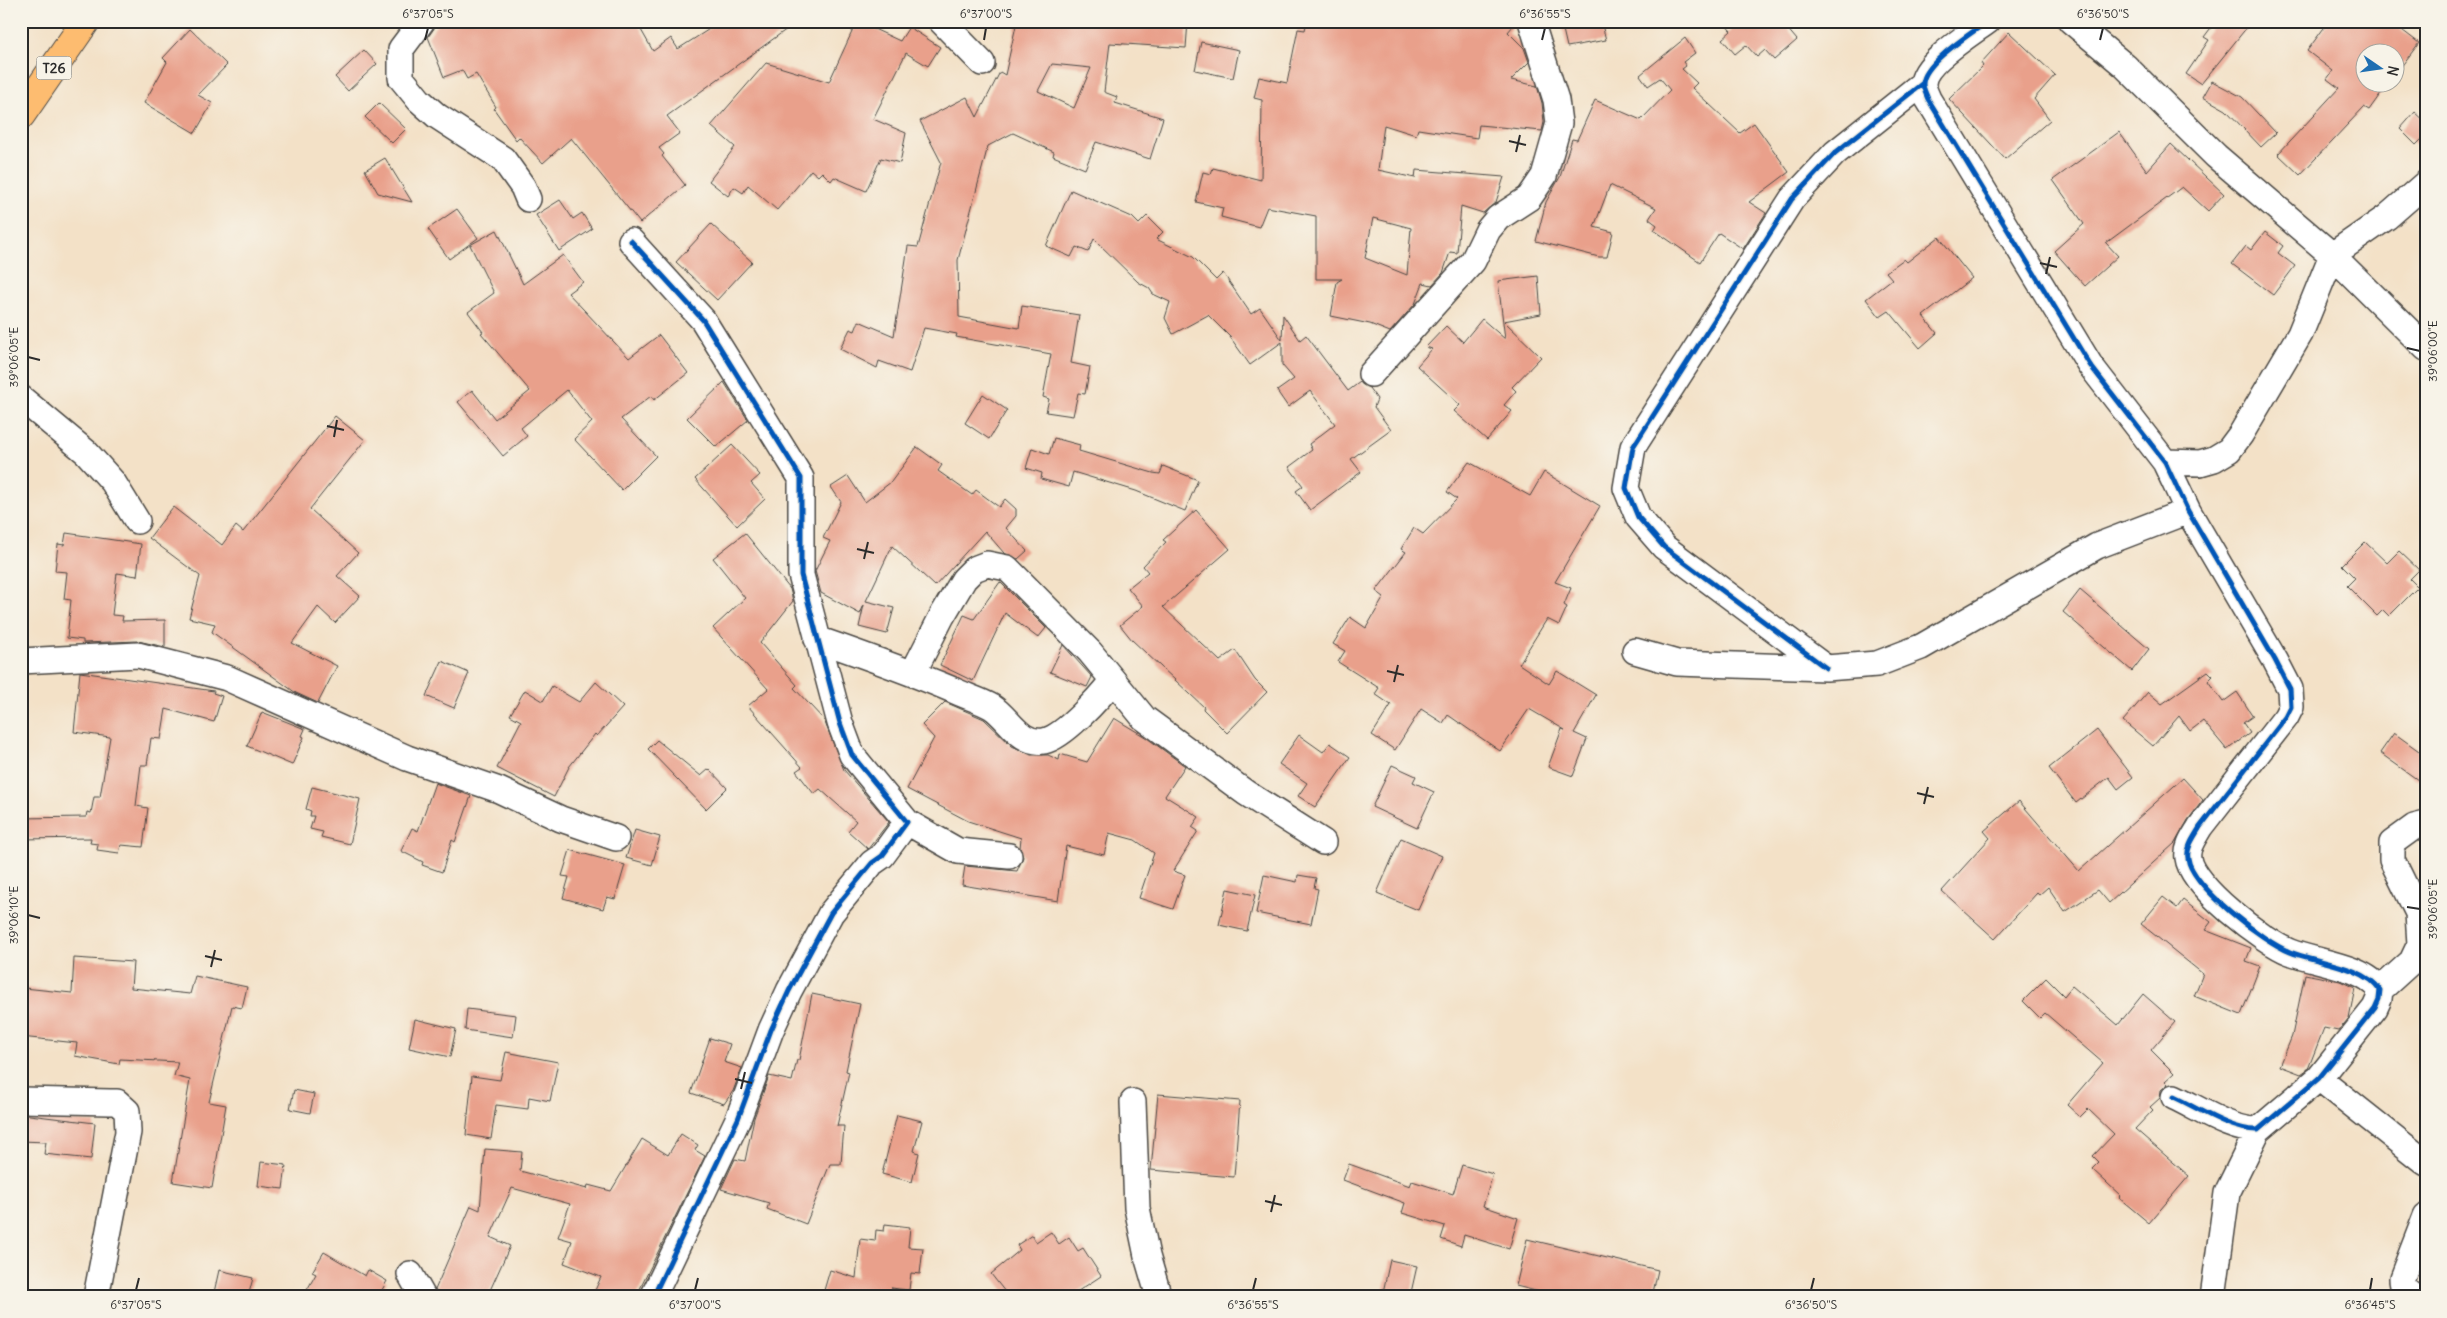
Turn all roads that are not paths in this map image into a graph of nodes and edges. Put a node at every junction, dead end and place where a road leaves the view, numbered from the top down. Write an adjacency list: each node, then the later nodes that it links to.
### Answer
1 (86, 21): 9 (highway, T26)
2 (422, 21): 11 (street)
3 (940, 21): 7 (street)
4 (1531, 21): 15 (street)
5 (1988, 21): 8 (street)
6 (2071, 21): 13 (street)
7 (982, 63)
8 (1923, 83): 17 (street); 23 (street)
9 (21, 115)
10 (2426, 183): 13 (street)
11 (528, 199)
12 (631, 241): 20 (street)
13 (2332, 255): 14 (street); 17 (street)
14 (2426, 348)
15 (1371, 374)
16 (21, 398): 19 (street)
17 (2165, 462): 18 (street)
18 (2188, 511): 23 (street); 31 (street)
19 (137, 521)
20 (817, 639): 24 (street); 26 (street)
21 (1635, 651): 23 (street)
22 (21, 660): 28 (street)
23 (1826, 668)
24 (913, 673): 25 (street); 25 (street)
25 (1112, 681): 29 (street)
26 (907, 822): 30 (street); 42 (street)
27 (2426, 824): 31 (street)
28 (616, 838)
29 (1323, 842)
30 (1009, 856)
31 (2380, 990): 32 (street)
32 (2319, 1078): 36 (street); 37 (street)
33 (2174, 1097): 36 (street)
34 (21, 1100): 40 (street)
35 (1133, 1102): 43 (street)
36 (2258, 1130): 44 (street)
37 (2426, 1163)
38 (2426, 1216): 45 (street)
39 (410, 1274): 41 (street)
40 (96, 1297)
41 (423, 1297)
42 (653, 1297)
43 (1160, 1297)
44 (2213, 1297)
45 (2414, 1297)

